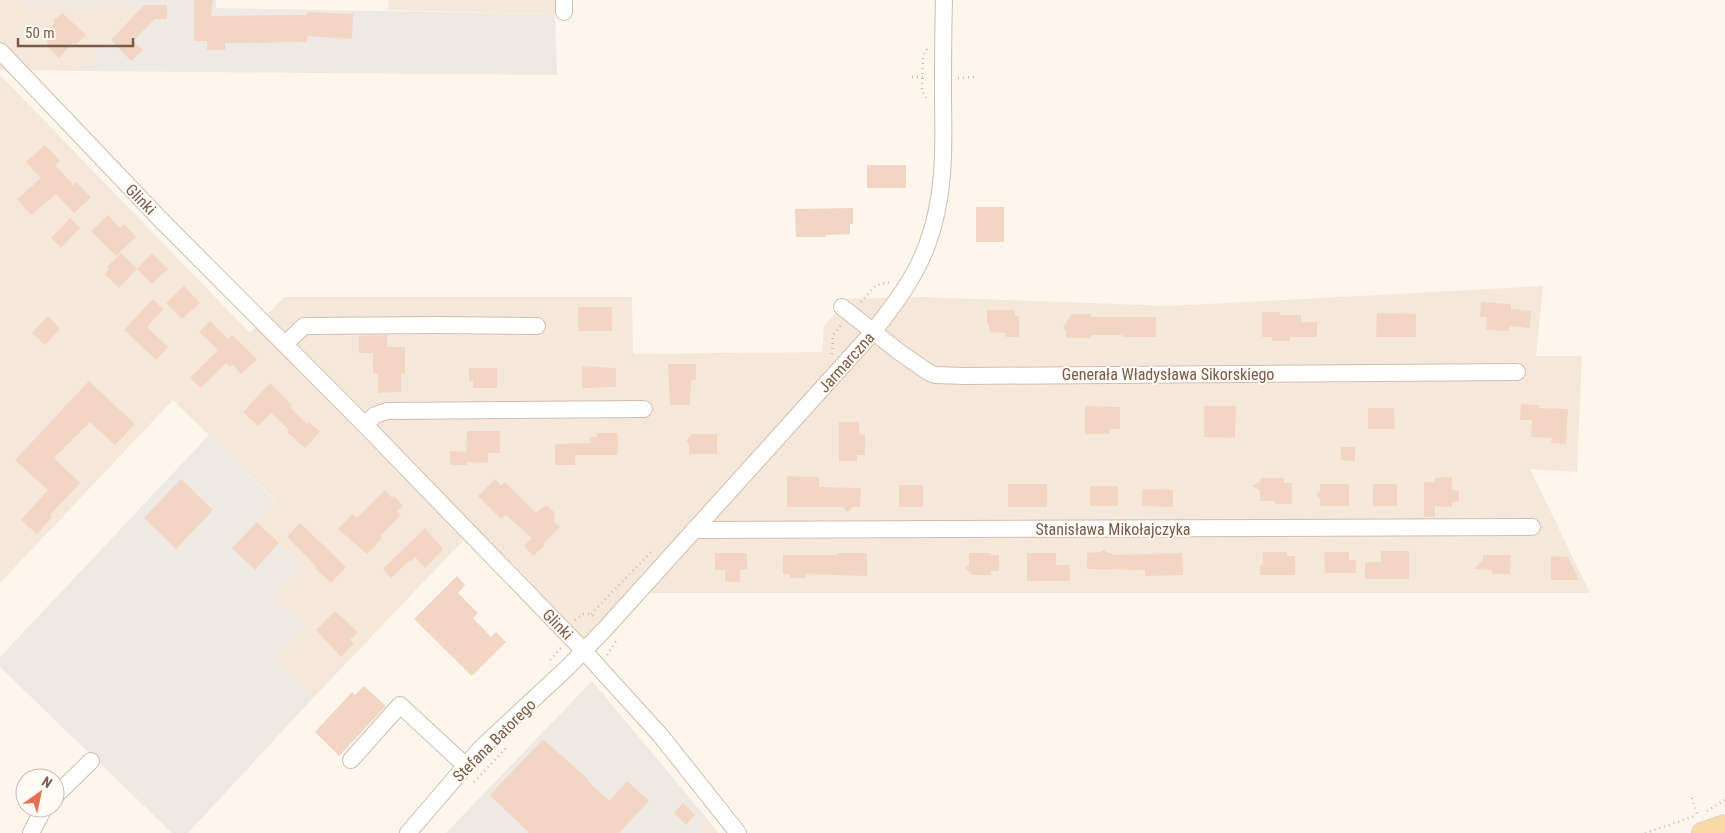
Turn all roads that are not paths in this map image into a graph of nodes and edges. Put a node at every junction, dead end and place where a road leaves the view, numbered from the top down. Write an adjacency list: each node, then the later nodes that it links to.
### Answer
1 (944, 0): 5 (street, Jarmarczna)
2 (0, 51): 6 (street, Glinki)
3 (846, 310): 5 (street, Generała Władysława Sikorskiego)
4 (537, 326): 6 (street)
5 (873, 332): 7 (street, Generała Władysława Sikorskiego); 11 (street, Jarmarczna)
6 (285, 344): 9 (street, Glinki)
7 (1517, 372)
8 (644, 409): 9 (street)
9 (365, 425): 12 (street, Glinki)
10 (1532, 527): 11 (street, Stanisława Mikołajczyka)
11 (694, 530): 12 (street, Jarmarczna)
12 (584, 651): 15 (street, Stefana Batorego); 21 (street, Glinki)
13 (351, 760): 15 (street)
14 (91, 761): 16 (street)
15 (466, 766): 20 (street, Stefana Batorego)
16 (65, 786)
17 (39, 818): 19 (street)
18 (1725, 825): 22 (main road)
19 (31, 833)
20 (408, 833)
21 (738, 833)
22 (1702, 833)

